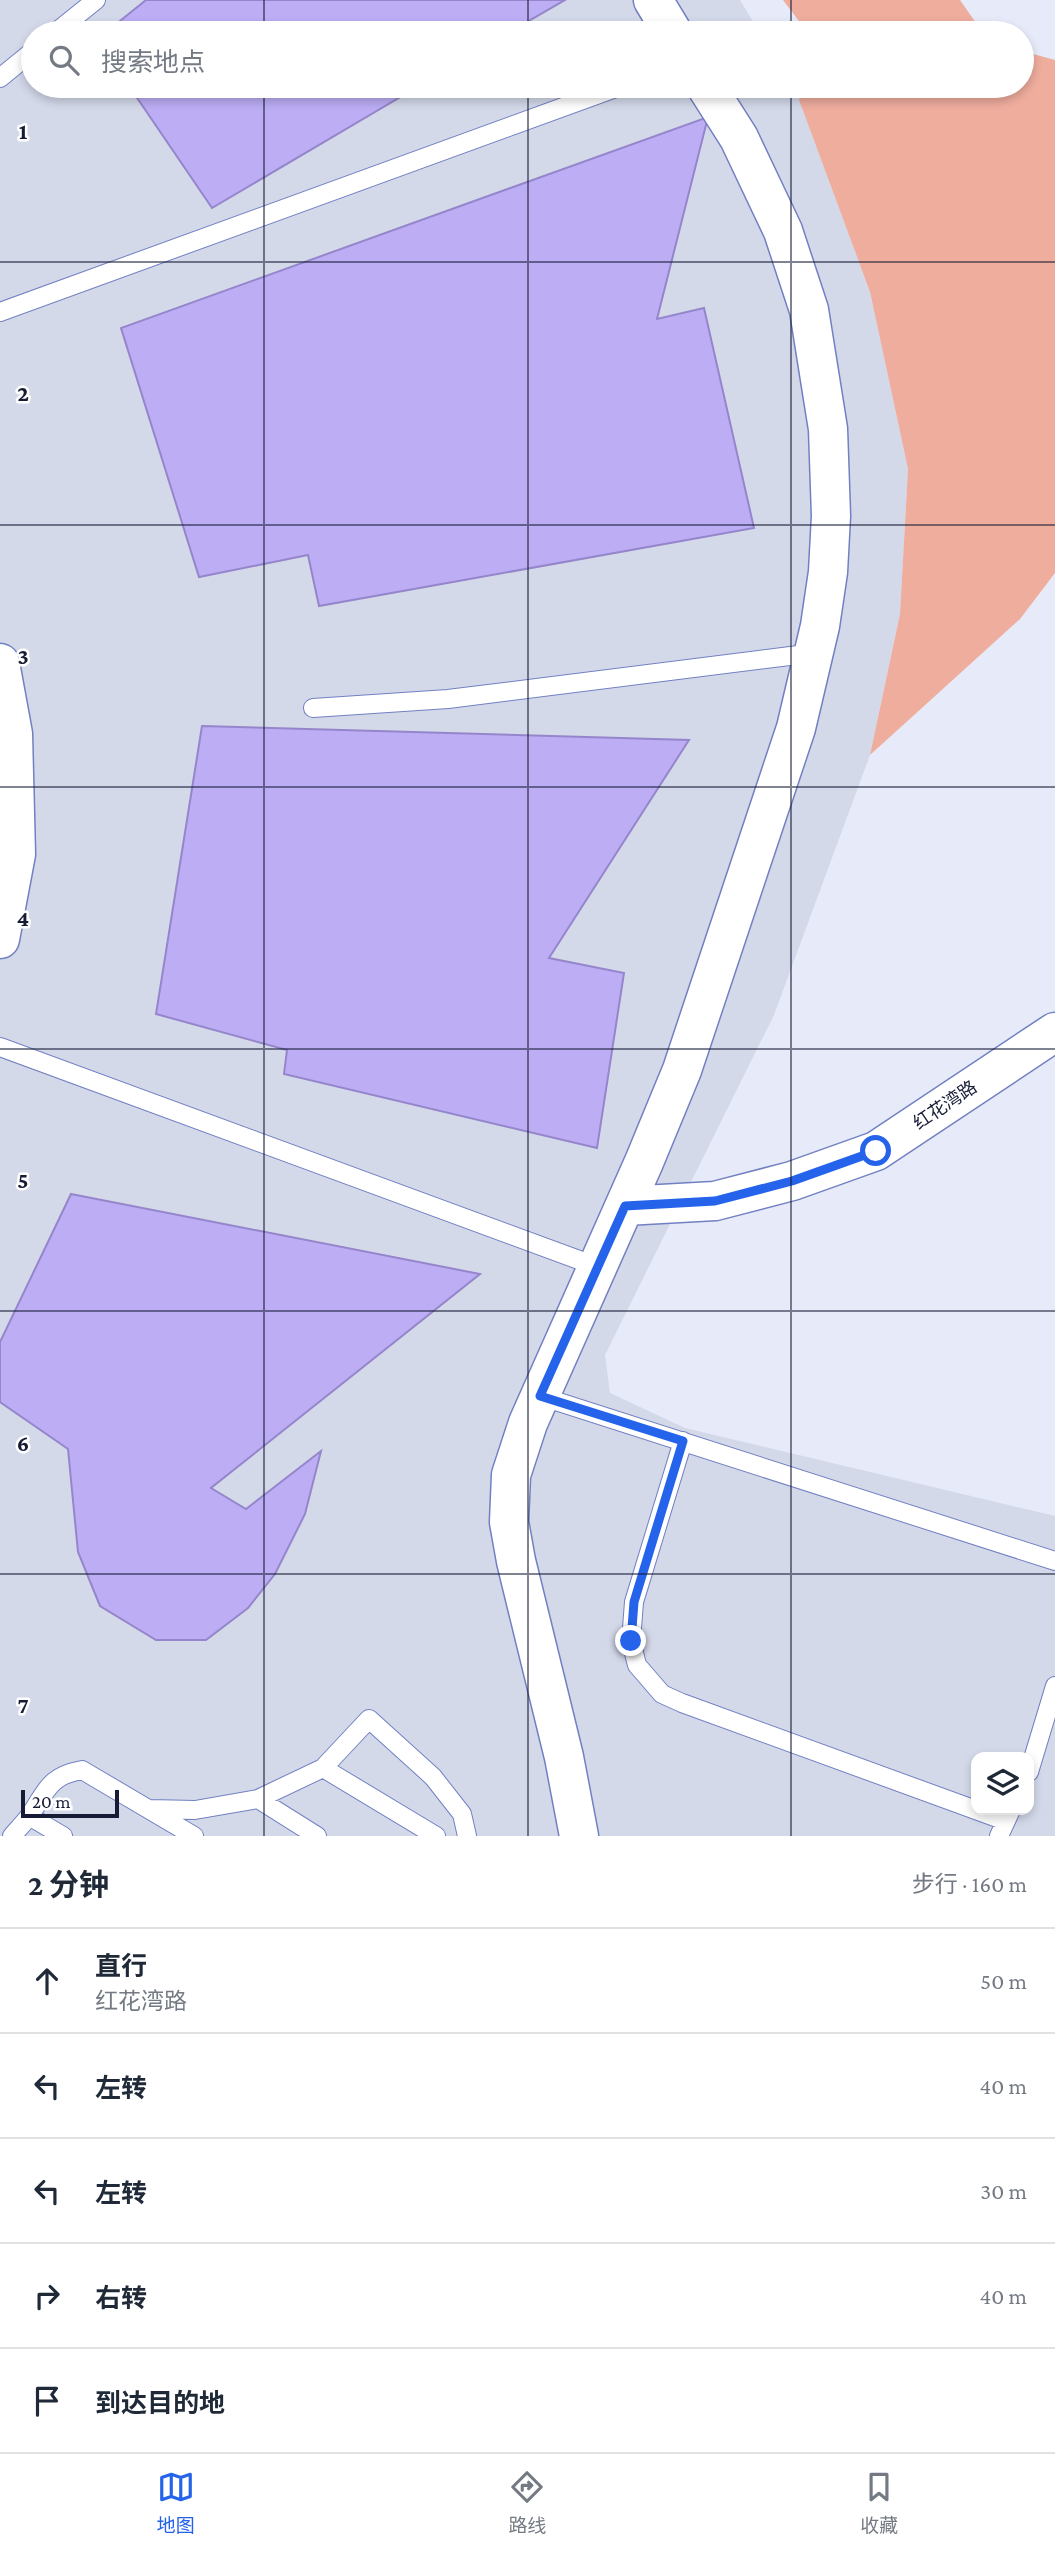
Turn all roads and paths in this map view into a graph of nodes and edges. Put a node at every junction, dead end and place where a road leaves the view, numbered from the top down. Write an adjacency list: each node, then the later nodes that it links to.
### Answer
1 (96, 0): 3 (lane)
2 (653, 0): 4 (street)
3 (70, 21)
4 (666, 21)
5 (21, 61): 6 (lane)
6 (0, 78)
7 (588, 98): 9 (lane)
8 (714, 98): 10 (street)
9 (0, 312)
10 (814, 653): 12 (lane); 16 (street)
11 (0, 663): 13 (street)
12 (313, 708)
13 (0, 939)
14 (1055, 1032): 16 (street, 红花湾路)
15 (0, 1047): 17 (lane)
16 (625, 1206): 17 (street)
17 (598, 1267): 18 (street)
18 (540, 1396): 19 (lane); 34 (street)
19 (683, 1441): 20 (lane); 27 (lane)
20 (1055, 1561)
21 (1055, 1686): 22 (lane)
22 (1034, 1755)
23 (323, 1768): 24 (lane); 32 (lane); 33 (lane)
24 (258, 1799): 25 (lane); 31 (lane)
25 (149, 1810): 26 (lane); 30 (lane)
26 (29, 1816): 28 (lane); 29 (lane)
27 (1006, 1822)
28 (12, 1836)
29 (63, 1836)
30 (194, 1836)
31 (317, 1836)
32 (436, 1836)
33 (467, 1836)
34 (579, 1836)

